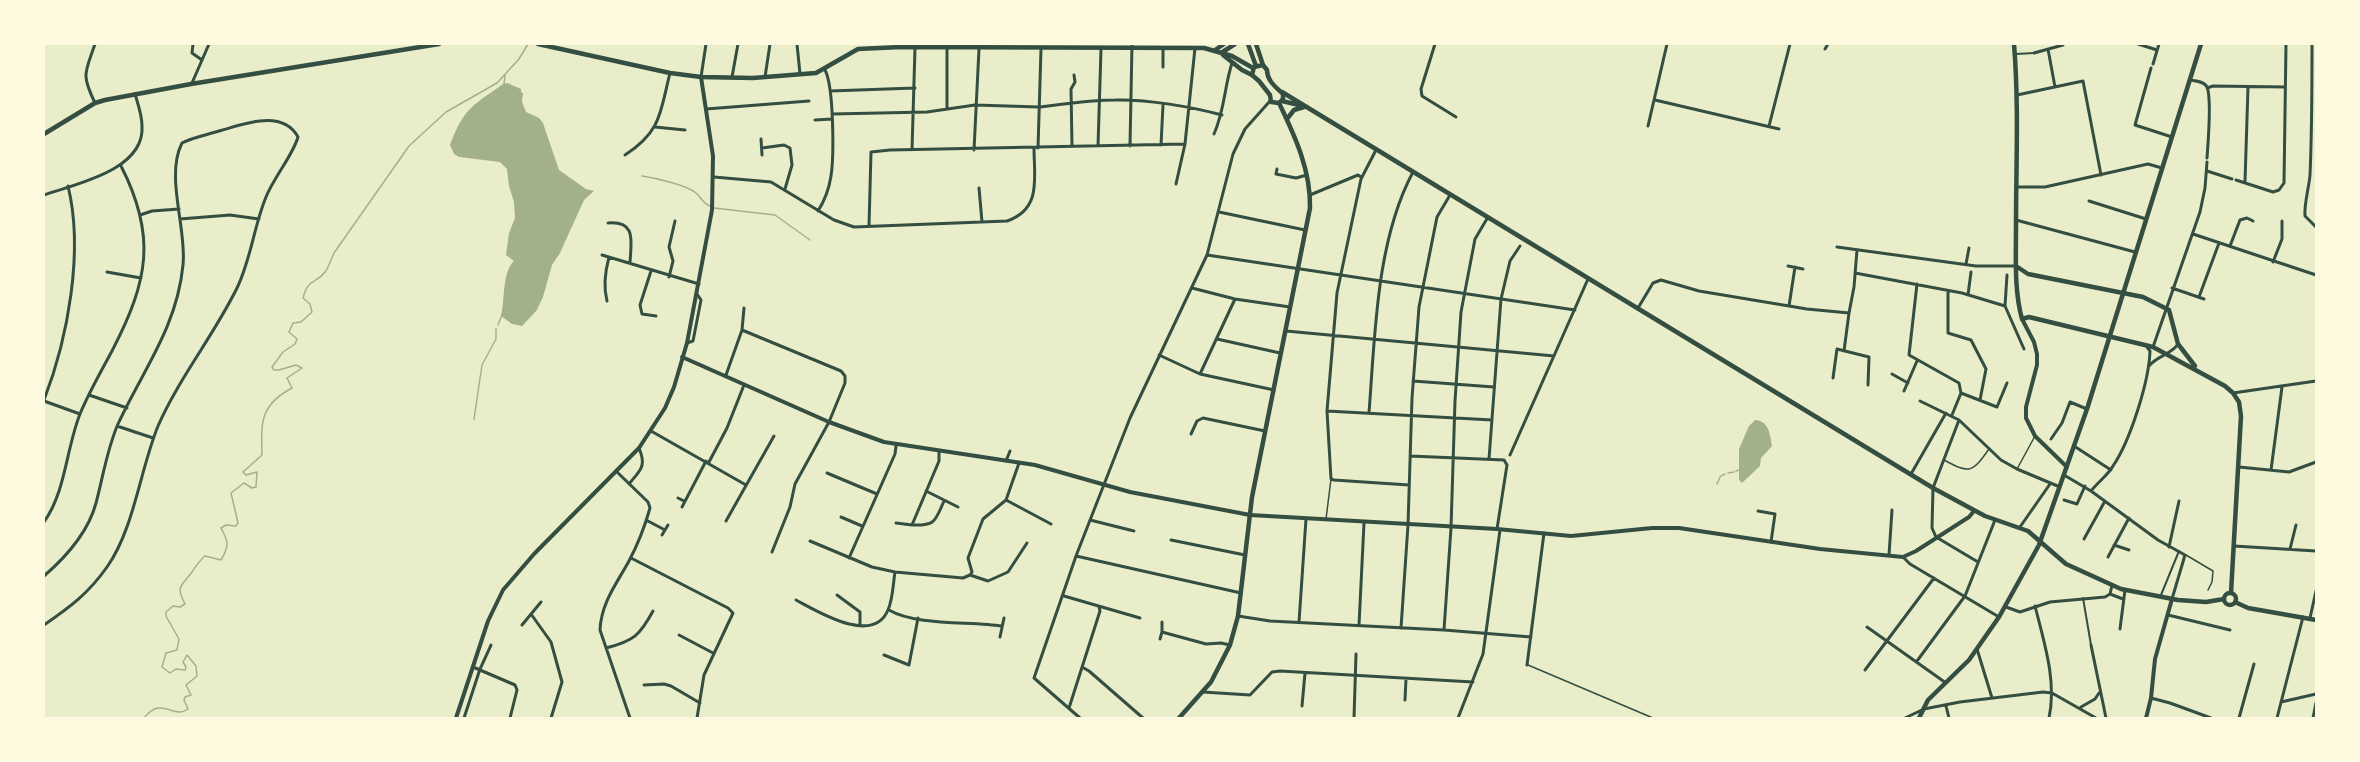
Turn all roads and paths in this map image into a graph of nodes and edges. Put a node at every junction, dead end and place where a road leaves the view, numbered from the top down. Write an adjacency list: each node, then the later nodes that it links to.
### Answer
1 (95, 44): 77 (street)
2 (193, 44): 44 (street)
3 (209, 44): 44 (street)
4 (425, 44): 5 (main road); 62 (main road)
5 (439, 44)
6 (538, 44): 50 (main road)
7 (706, 44): 55 (street)
8 (738, 44): 56 (street)
9 (770, 44): 57 (street)
10 (798, 44): 51 (street)
11 (1224, 44): 39 (main road)
12 (1235, 44): 41 (main road)
13 (1248, 44): 48 (main road)
14 (1256, 44): 47 (main road)
15 (1435, 44): 90 (street)
16 (1667, 44): 75 (street)
17 (1790, 44): 95 (street)
18 (1828, 44): 37 (street)
19 (2014, 44): 43 (main road)
20 (2138, 44): 40 (street)
21 (2159, 44): 40 (street)
22 (2201, 44): 58 (main road)
23 (2286, 44): 65 (street)
24 (2312, 44): 149 (street)
25 (901, 45): 30 (main road); 49 (main road)
26 (2063, 45): 38 (street)
27 (1071, 46): 35 (main road); 36 (main road)
28 (1132, 46): 31 (main road); 36 (main road); 74 (street)
29 (1207, 46): 32 (main road); 39 (main road)
30 (915, 48): 33 (main road); 66 (street)
31 (1163, 48): 32 (main road); 46 (street)
32 (1195, 48): 85 (street)
33 (947, 49): 34 (main road); 84 (street)
34 (979, 49): 35 (main road); 79 (street)
35 (1041, 49): 83 (street)
36 (1101, 49): 73 (street)
37 (1825, 49)
38 (2048, 49): 42 (street); 63 (street)
39 (1215, 50): 41 (main road)
40 (2157, 50): 101 (street)
41 (1221, 53): 45 (main road); 48 (main road)
42 (2034, 53): 43 (street)
43 (2015, 54): 71 (main road)
44 (202, 60): 62 (street)
45 (1232, 63): 53 (main road); 89 (street)
46 (1164, 64)
47 (1263, 65): 48 (main road); 54 (main road)
48 (1254, 67): 53 (main road)
49 (825, 70): 51 (main road); 68 (street)
50 (670, 73): 55 (main road); 96 (street)
51 (800, 75): 57 (main road)
52 (1074, 75): 60 (street)
53 (1252, 75): 59 (main road)
54 (1267, 75): 59 (main road); 69 (main road)
55 (701, 77): 56 (main road); 86 (street)
56 (732, 77): 57 (main road)
57 (765, 77)
58 (2190, 80): 67 (street); 101 (main road)
59 (1259, 81): 72 (main road)
60 (1075, 82): 61 (street); 78 (street)
61 (1080, 82)
62 (191, 84): 70 (main road)
63 (2055, 87): 71 (street); 121 (street)
64 (2248, 87): 65 (street); 67 (street); 124 (street)
65 (2286, 87): 124 (street)
66 (915, 88): 68 (street); 87 (street)
67 (2207, 88): 118 (street)
68 (830, 91): 88 (street)
69 (1279, 91): 72 (main road); 76 (main road); 81 (main road)
70 (135, 94): 77 (main road); 115 (street)
71 (2017, 95): 127 (main road)
72 (1270, 98): 76 (main road); 136 (street)
73 (1099, 100): 74 (street); 78 (street); 106 (street)
74 (1132, 100): 80 (street); 107 (street)
75 (1655, 100): 94 (street); 95 (street)
76 (1280, 102): 81 (main road); 92 (main road)
77 (94, 103): 99 (main road)
78 (1071, 103): 83 (street); 105 (street)
79 (975, 105): 83 (street); 84 (street); 111 (street)
80 (1163, 105): 85 (street); 104 (street)
81 (1303, 106): 92 (main road); 112 (main road)
82 (806, 107): 86 (street)
83 (1040, 107): 109 (street)
84 (947, 108): 87 (street)
85 (1190, 108): 89 (street); 103 (street)
86 (706, 109): 122 (street)
87 (914, 112): 88 (street); 110 (street)
88 (832, 114): 91 (street)
89 (1222, 115): 100 (street)
90 (1456, 117)
91 (832, 119): 93 (street); 135 (street)
92 (1287, 119): 120 (main road)
93 (815, 120)
94 (1648, 126)
95 (1769, 126): 97 (street)
96 (656, 127): 98 (street); 113 (street)
97 (1779, 129)
98 (685, 130)
99 (44, 134)
100 (1214, 134)
101 (2172, 137): 116 (main road)
102 (761, 139): 108 (street)
103 (1185, 144): 104 (street); 125 (street)
104 (1161, 145): 107 (street)
105 (1072, 146): 106 (street); 109 (street)
106 (1098, 146): 107 (street)
107 (1130, 146)
108 (762, 148): 114 (street); 129 (street)
109 (1036, 148): 111 (street); 147 (street)
110 (912, 150): 111 (street); 148 (street)
111 (974, 150)
112 (1376, 150): 119 (main road); 123 (street)
113 (625, 155)
114 (762, 155)
115 (121, 166): 126 (street); 137 (street)
116 (2162, 168): 121 (street); 141 (main road)
117 (1277, 169): 120 (street)
118 (2207, 171): 124 (street); 151 (street)
119 (1413, 172): 132 (main road); 183 (street)
120 (1307, 175): 131 (main road)
121 (2101, 175): 127 (street)
122 (714, 177): 129 (street); 184 (street)
123 (1361, 177): 131 (street); 175 (street)
124 (2245, 182)
125 (1176, 184)
126 (68, 186): 130 (street); 240 (street)
127 (2016, 187): 142 (main road)
128 (980, 188): 147 (street)
129 (785, 189): 135 (street)
130 (44, 195)
131 (1311, 195): 150 (main road)
132 (1450, 195): 138 (main road); 186 (street)
133 (2089, 201): 141 (street)
134 (179, 209): 137 (street); 139 (street); 140 (street)
135 (818, 211): 148 (street)
136 (1219, 212): 150 (street); 161 (street)
137 (139, 215): 180 (street)
138 (1488, 217): 152 (main road); 190 (street)
139 (180, 219): 140 (street); 253 (street)
140 (259, 219): 271 (street)
141 (2146, 219): 159 (main road)
142 (2016, 220): 159 (street); 167 (main road)
143 (675, 221): 179 (street)
144 (2253, 221): 155 (street)
145 (2282, 221): 163 (street)
146 (608, 222): 164 (street)
147 (982, 222): 148 (street)
148 (869, 226)
149 (2316, 226)
150 (1305, 230): 169 (main road)
151 (2193, 234): 153 (street); 188 (street)
152 (1523, 240): 154 (street); 181 (main road)
153 (2219, 243): 155 (street); 193 (street)
154 (1520, 246): 195 (street)
155 (2230, 246): 163 (street)
156 (1837, 247): 158 (street)
157 (1969, 248): 165 (street)
158 (1857, 250): 165 (street); 174 (street)
159 (2135, 252): 191 (main road)
160 (602, 255): 162 (street)
161 (1207, 255): 169 (street); 187 (street)
162 (609, 257): 164 (street); 197 (street)
163 (2273, 262): 178 (street)
164 (630, 263): 171 (street)
165 (1966, 265): 167 (street)
166 (1788, 266): 168 (street)
167 (2016, 266): 176 (main road); 182 (main road)
168 (1795, 267): 170 (street); 198 (street)
169 (1298, 268): 175 (street); 200 (main road)
170 (1803, 269)
171 (651, 270): 179 (street); 206 (street)
172 (107, 272): 180 (street)
173 (1971, 272): 192 (street)
174 (1855, 273): 185 (street); 205 (street)
175 (1340, 274): 183 (street); 210 (street)
176 (2028, 274): 182 (main road); 191 (main road)
177 (2007, 275): 199 (street)
178 (2316, 275)
179 (669, 277): 184 (street)
180 (141, 278): 249 (street)
181 (1588, 278): 202 (main road); 204 (street)
182 (2017, 279): 207 (main road)
183 (1381, 280): 186 (street); 213 (street)
184 (699, 284): 226 (street)
185 (1917, 284): 189 (street); 227 (street)
186 (1422, 286): 190 (street); 214 (street)
187 (1192, 288): 194 (street); 224 (street)
188 (2172, 288): 193 (street); 203 (street)
189 (1947, 291): 192 (street); 251 (street)
190 (1464, 293): 195 (street); 217 (street)
191 (2123, 293): 203 (main road); 211 (main road)
192 (1968, 295): 199 (street)
193 (2199, 297): 196 (street)
194 (1235, 299): 200 (street); 212 (street)
195 (1501, 299): 204 (street); 220 (street)
196 (2204, 299)
197 (607, 301)
198 (1789, 306): 202 (street); 205 (street)
199 (2005, 306): 219 (street)
200 (1290, 307): 209 (main road)
201 (744, 308): 208 (street)
202 (1638, 308): 297 (main road)
203 (2166, 308): 215 (main road); 218 (street)
204 (1575, 310): 225 (street)
205 (1849, 313): 221 (street)
206 (656, 316)
207 (2022, 319): 211 (main road); 270 (street)
208 (742, 330): 232 (street); 264 (street)
209 (1286, 332): 210 (street); 223 (main road)
210 (1333, 335): 213 (street); 255 (street)
211 (2109, 335): 216 (main road); 254 (main road)
212 (1217, 339): 223 (street); 229 (street)
213 (1374, 340): 214 (street); 256 (street)
214 (1416, 343): 217 (street); 234 (street)
215 (2178, 344): 222 (street); 231 (main road)
216 (2146, 345): 218 (main road); 228 (street)
217 (1458, 346): 220 (street); 241 (street)
218 (2153, 347): 222 (main road)
219 (2024, 349)
220 (1497, 350): 225 (street); 243 (street)
221 (1844, 351): 233 (street); 242 (street)
222 (2167, 353): 228 (street); 231 (main road)
223 (1281, 354): 245 (main road)
224 (1159, 355): 229 (street); 303 (street)
225 (1554, 356): 280 (street)
226 (682, 357): 232 (street); 266 (street)
227 (1917, 360): 238 (street); 247 (street)
228 (2148, 367): 293 (street)
229 (1200, 374): 245 (street)
230 (1892, 374): 238 (street)
231 (2205, 374): 248 (main road)
232 (726, 375): 237 (street)
233 (1833, 378)
234 (1413, 381): 241 (street); 260 (street)
235 (2316, 381): 244 (street)
236 (44, 382): 240 (street)
237 (745, 383): 264 (street); 286 (street)
238 (1908, 383): 246 (street)
239 (2007, 383): 251 (street)
240 (50, 384): 250 (street)
241 (1456, 385): 243 (street); 261 (street)
242 (1868, 385)
243 (1494, 387): 262 (street)
244 (2282, 387): 248 (street); 294 (street)
245 (1274, 390): 267 (main road)
246 (1904, 391)
247 (1961, 393): 251 (street); 259 (street)
248 (2234, 393): 291 (main road)
249 (89, 395): 253 (street); 258 (street)
250 (44, 400): 258 (street)
251 (1980, 400)
252 (1920, 401): 257 (street)
253 (127, 408): 265 (street)
254 (2087, 409): 272 (street); 274 (main road)
255 (1327, 411): 256 (street); 299 (street)
256 (1369, 413): 260 (street)
257 (1946, 413): 259 (street); 297 (street)
258 (80, 414): 335 (street)
259 (1952, 415): 263 (street)
260 (1411, 416): 261 (street); 281 (street)
261 (1454, 417): 262 (street); 282 (street)
262 (1492, 420): 283 (street)
263 (1959, 420): 277 (street); 284 (street)
264 (829, 422): 273 (street); 365 (street)
265 (117, 426): 271 (street); 377 (street)
266 (651, 431): 276 (street); 286 (street)
267 (1265, 431): 268 (street); 326 (main road)
268 (1191, 434)
269 (774, 436): 302 (street)
270 (2035, 436): 275 (street); 292 (lane)
271 (153, 438): 416 (street)
272 (2051, 439): 275 (street)
273 (896, 446): 278 (street); 310 (street)
274 (2074, 446): 290 (main road); 293 (street)
275 (2046, 447): 290 (street)
276 (639, 448): 295 (street); 300 (street)
277 (1990, 448): 284 (lane); 292 (street)
278 (939, 451): 285 (street); 309 (street)
279 (1010, 451): 285 (street)
280 (1510, 455): 289 (street)
281 (1410, 456): 282 (street); 304 (street)
282 (1453, 458): 283 (street); 344 (street)
283 (1489, 459): 289 (street)
284 (1943, 459): 307 (street)
285 (1006, 461): 288 (street)
286 (707, 462): 302 (street); 316 (street)
287 (2316, 462): 294 (street)
288 (1019, 463): 303 (street); 314 (street)
289 (1507, 465): 346 (street)
290 (2067, 467): 298 (main road)
291 (2239, 467): 294 (street); 359 (main road)
292 (2017, 469): 301 (street)
293 (2111, 470): 308 (street)
294 (2271, 470)
295 (617, 472): 300 (street); 444 (street)
296 (826, 473): 310 (street)
297 (1911, 474): 307 (main road)
298 (2064, 475): 305 (street); 306 (main road)
299 (1331, 478): 304 (street); 332 (lane)
300 (629, 484): 330 (street)
301 (2050, 484): 306 (street); 345 (street)
302 (746, 485): 334 (street)
303 (1103, 485): 326 (street); 331 (street)
304 (1409, 485): 341 (street)
305 (2085, 486): 308 (street); 315 (street)
306 (2060, 487): 311 (main road)
307 (1933, 488): 324 (main road); 351 (street)
308 (2091, 490): 318 (street)
309 (926, 491): 317 (street); 340 (street)
310 (877, 494): 343 (street)
311 (2057, 497): 315 (street); 354 (main road)
312 (678, 498): 316 (street)
313 (954, 498): 320 (street)
314 (1006, 500): 338 (street); 376 (street)
315 (2064, 500)
316 (684, 501): 321 (street)
317 (944, 501): 320 (street); 340 (street)
318 (2105, 501): 328 (street); 352 (street)
319 (2174, 503): 360 (street)
320 (952, 504): 322 (street)
321 (682, 507)
322 (958, 507)
323 (1892, 510): 367 (street)
324 (1974, 511): 333 (main road); 351 (street)
325 (1758, 512): 356 (street)
326 (1250, 515): 329 (street); 366 (main road)
327 (841, 517): 343 (street)
328 (2128, 518): 358 (street); 360 (street)
329 (1306, 519): 332 (street); 415 (street)
330 (646, 520): 347 (street); 372 (street)
331 (1090, 520): 348 (street); 369 (street)
332 (1326, 520): 337 (street)
333 (1995, 520): 345 (main road); 374 (street)
334 (726, 521)
335 (44, 522)
336 (896, 523): 340 (street)
337 (1364, 523): 341 (street); 419 (street)
338 (1051, 524)
339 (668, 525): 347 (street)
340 (912, 525)
341 (1408, 525): 344 (street); 422 (street)
342 (2296, 525): 362 (street)
343 (862, 527): 373 (street)
344 (1451, 528): 346 (street); 424 (street)
345 (2019, 528): 354 (main road)
346 (1499, 529): 349 (street); 427 (street)
347 (665, 530): 350 (street)
348 (1134, 531)
349 (1544, 533): 356 (street); 430 (street)
350 (662, 535)
351 (1936, 537): 370 (street); 374 (street)
352 (2084, 539)
353 (1172, 540): 366 (street)
354 (2040, 540): 379 (main road); 400 (main road)
355 (810, 541): 373 (street)
356 (1771, 542): 367 (street)
357 (1027, 543): 376 (street)
358 (2114, 545): 361 (street); 371 (street)
359 (2234, 546): 362 (street); 384 (main road)
360 (2169, 547): 363 (street)
361 (2129, 550)
362 (2290, 550): 364 (street)
363 (2180, 551): 368 (street); 389 (street)
364 (2316, 551)
365 (772, 552)
366 (1245, 555): 383 (main road)
367 (1888, 555): 370 (street)
368 (2185, 555): 381 (lane); 391 (street)
369 (1076, 556): 383 (street); 387 (street)
370 (1903, 556): 378 (street)
371 (2108, 557)
372 (630, 558): 436 (street); 438 (street)
373 (849, 558): 375 (street)
374 (1978, 562): 388 (street)
375 (895, 572): 376 (street); 402 (street)
376 (970, 575)
377 (44, 576)
378 (1934, 578): 388 (street); 432 (street)
379 (2112, 585): 380 (main road); 385 (street)
380 (2125, 590): 389 (main road); 392 (street)
381 (2208, 590)
382 (2316, 591): 412 (street)
383 (1241, 593): 406 (main road)
384 (2231, 593): 394 (main road); 396 (main road)
385 (2109, 594): 390 (street); 392 (street)
386 (837, 596): 418 (street)
387 (1063, 596): 399 (street); 466 (street)
388 (1965, 596): 407 (street); 441 (street)
389 (2160, 597): 391 (main road)
390 (2084, 598): 398 (street); 435 (street)
391 (2172, 598): 394 (main road); 405 (street)
392 (2122, 599): 423 (street)
393 (796, 600): 397 (street)
394 (2224, 600): 396 (main road)
395 (541, 602): 404 (street)
396 (2235, 602): 411 (main road)
397 (801, 603): 401 (street); 418 (street)
398 (2035, 606): 400 (street); 456 (street)
399 (1099, 607): 410 (street); 445 (street)
400 (2006, 607): 407 (main road)
401 (798, 608)
402 (888, 609): 408 (street); 418 (street)
403 (653, 611): 436 (street)
404 (531, 614): 417 (street); 472 (street)
405 (2167, 615): 425 (street); 459 (street)
406 (1238, 616): 415 (street); 434 (main road)
407 (1999, 617): 437 (main road)
408 (918, 618): 420 (street); 440 (street)
409 (1004, 618): 420 (street)
410 (1140, 618)
411 (2303, 618): 412 (main road); 461 (street)
412 (2310, 619): 413 (main road)
413 (2316, 620)
414 (1162, 622): 426 (street)
415 (1299, 622): 419 (street)
416 (44, 625)
417 (522, 625)
418 (860, 625)
419 (1359, 625): 422 (street)
420 (1002, 626): 429 (street)
421 (1867, 627): 432 (street)
422 (1401, 628): 424 (street)
423 (2120, 629)
424 (1444, 630): 427 (street)
425 (2230, 630)
426 (1162, 632): 431 (street); 434 (street)
427 (1488, 633): 430 (street); 451 (street)
428 (679, 635): 438 (street)
429 (1000, 637)
430 (1531, 637): 443 (street)
431 (1160, 639)
432 (1888, 640): 441 (street); 447 (street)
433 (491, 645): 446 (street)
434 (1230, 645): 454 (main road)
435 (2091, 645): 455 (street)
436 (606, 648): 473 (street)
437 (1977, 649): 452 (main road); 458 (street)
438 (713, 653): 462 (street)
439 (1356, 654): 449 (street)
440 (884, 655)
441 (1917, 661): 452 (street)
442 (2253, 664): 489 (street)
443 (1527, 665): 480 (lane)
444 (473, 667): 446 (street); 469 (street)
445 (1082, 668): 466 (street); 476 (street)
446 (480, 669): 470 (street); 471 (street)
447 (1865, 670)
448 (1305, 673): 449 (street); 454 (street); 464 (street)
449 (1356, 675): 450 (street); 478 (street)
450 (1406, 679): 451 (street); 460 (street)
451 (1473, 682): 479 (street)
452 (1946, 683): 468 (main road)
453 (644, 686): 462 (street)
454 (1203, 692): 477 (main road)
455 (2100, 692): 467 (street); 486 (street)
456 (2052, 693): 458 (street); 467 (street); 484 (street)
457 (2316, 694): 461 (street)
458 (1992, 698): 465 (street)
459 (2151, 698): 487 (street); 488 (street)
460 (1405, 700)
461 (2281, 702): 490 (street)
462 (700, 703): 474 (street)
463 (2316, 703): 491 (street)
464 (1302, 706)
465 (1946, 706): 468 (street); 483 (street)
466 (1068, 708): 475 (street)
467 (2080, 708): 485 (street)
468 (1924, 709): 481 (street); 482 (main road)
469 (456, 718)
470 (464, 718)
471 (510, 718)
472 (551, 718)
473 (630, 718)
474 (697, 718)
475 (1080, 718)
476 (1143, 718)
477 (1179, 718)
478 (1354, 718)
479 (1458, 718)
480 (1653, 718)
481 (1905, 718)
482 (1919, 718)
483 (1949, 718)
484 (2049, 718)
485 (2097, 718)
486 (2106, 718)
487 (2146, 718)
488 (2211, 718)
489 (2239, 718)
490 (2277, 718)
491 (2313, 718)

